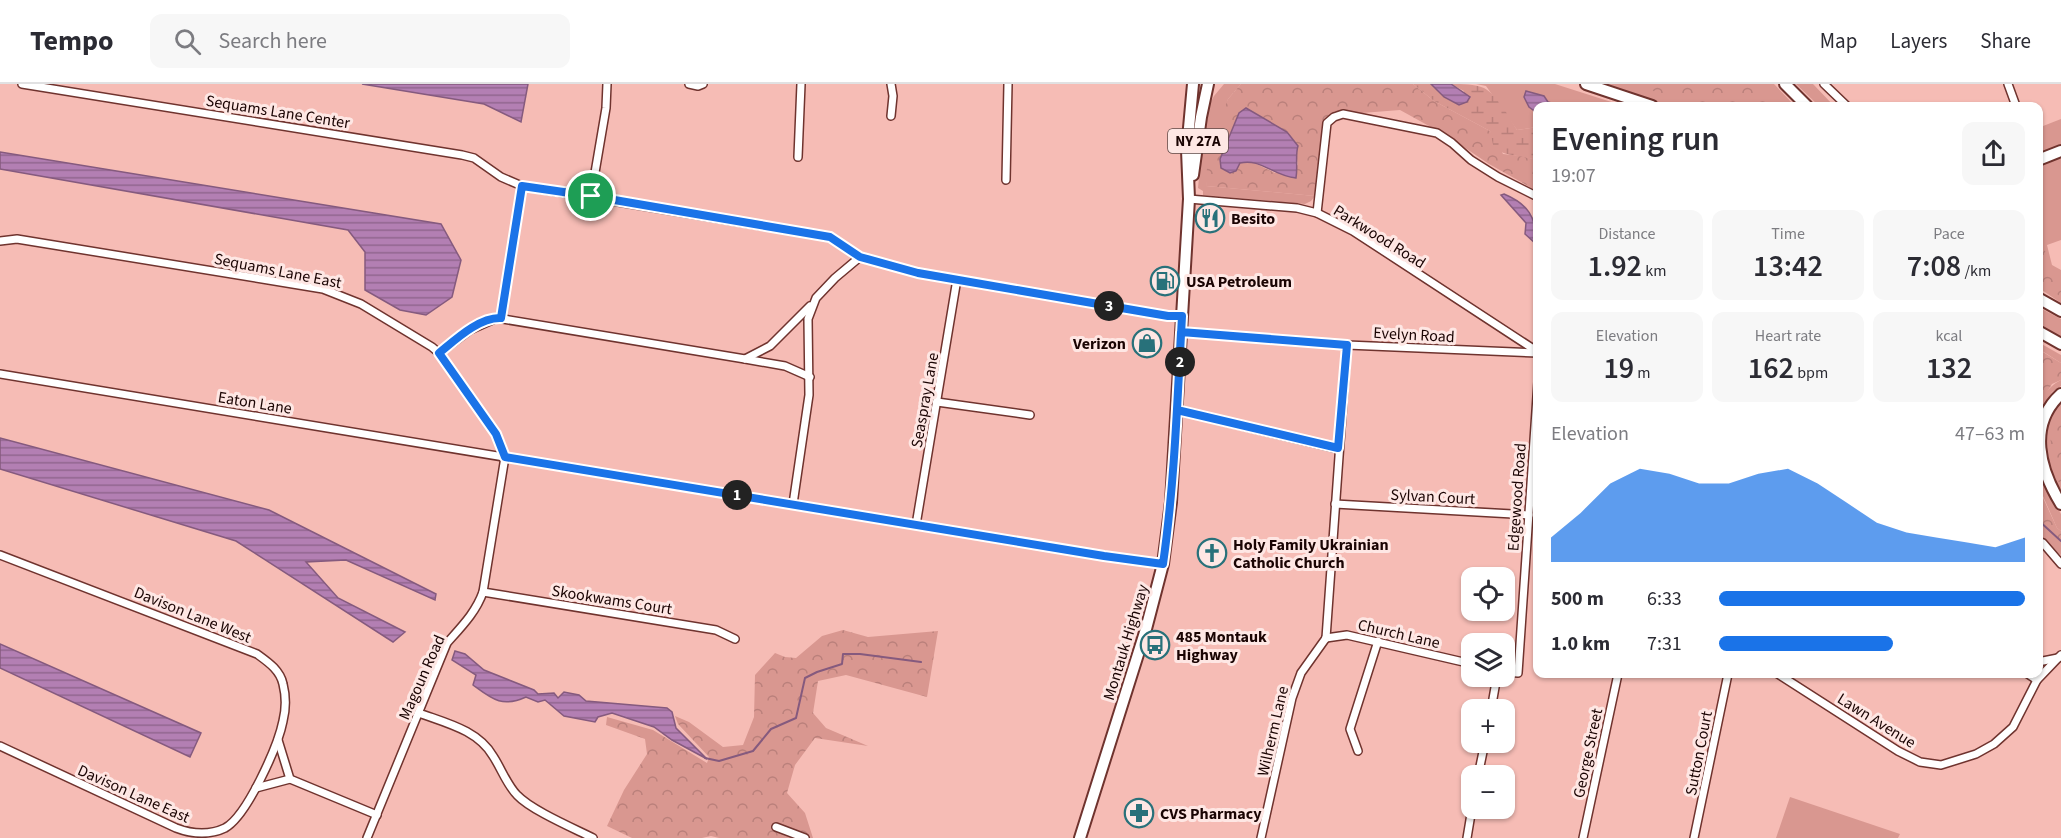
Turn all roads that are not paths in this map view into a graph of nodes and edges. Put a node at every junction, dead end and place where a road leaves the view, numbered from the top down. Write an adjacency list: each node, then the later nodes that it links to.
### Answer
1 (22, 84): 25 (street, Sequams Lane Center)
2 (607, 84): 27 (street)
3 (688, 84): 4 (street)
4 (703, 84)
5 (801, 84): 22 (street)
6 (891, 84): 20 (street)
7 (1008, 84): 24 (street)
8 (1193, 84): 28 (main road, Montauk Highway / NY 27A)
9 (1208, 84): 19 (main road, Montauk Highway / NY 27A)
10 (1218, 84): 19 (main road)
11 (1586, 84): 15 (main road)
12 (1785, 84): 16 (main road)
13 (1824, 84): 17 (street)
14 (2008, 84): 18 (street)
15 (1640, 102)
16 (1803, 102)
17 (1843, 102)
18 (2015, 102)
19 (1203, 106): 28 (main road, Montauk Highway / NY 27A)
20 (891, 116)
21 (2060, 152): 23 (main road)
22 (798, 157)
23 (2043, 158)
24 (1006, 180)
25 (522, 186): 27 (street, Sequams Lane Center); 37 (street)
26 (1533, 194): 29 (street)
27 (591, 196): 31 (street, Sequams Lane Center)
28 (1189, 199): 29 (street, Parkwood Road); 36 (main road, Montauk Highway / NY 27A)
29 (1317, 213): 42 (street, Parkwood Road)
30 (0, 241): 44 (street, Sequams Lane East)
31 (860, 257): 32 (street, Sequams Lane Center); 34 (street)
32 (957, 279): 36 (street, Sequams Lane Center); 49 (street, Seaspray Lane)
33 (2043, 301): 35 (main road)
34 (812, 305): 45 (street); 47 (street)
35 (2061, 311)
36 (1182, 316): 38 (main road, Montauk Highway / NY 27A)
37 (501, 318): 44 (street); 45 (street)
38 (1181, 332): 41 (street, Evelyn Road); 50 (main road, Montauk Highway / NY 27A)
39 (2043, 334): 40 (main road)
40 (2061, 344)
41 (1347, 345): 43 (street, Evelyn Road); 53 (street)
42 (1533, 349)
43 (1533, 352)
44 (439, 353): 55 (street)
45 (745, 359): 47 (street)
46 (0, 374): 55 (street, Eaton Lane)
47 (810, 377): 57 (street)
48 (2061, 394): 52 (main road)
49 (937, 402): 51 (street); 61 (street, Seaspray Lane)
50 (1177, 410): 53 (street); 64 (main road, Montauk Highway / NY 27A)
51 (1030, 415)
52 (2043, 423)
53 (1338, 448): 58 (street)
54 (1533, 448): 60 (street, Edgewood Road)
55 (505, 457): 57 (street, Eaton Lane); 66 (street, Magoun Road)
56 (2043, 461): 59 (main road)
57 (793, 504): 61 (street, Eaton Lane)
58 (1335, 504): 60 (street, Sylvan Court); 68 (street)
59 (2061, 504)
60 (1528, 515): 73 (street, Edgewood Road)
61 (916, 525): 64 (street, Eaton Lane)
62 (2043, 543): 65 (street)
63 (0, 555): 81 (street, Davison Lane West)
64 (1163, 564): 93 (main road, Montauk Highway / NY 27A)
65 (2061, 564)
66 (483, 592): 67 (street, Skookwams Court); 80 (street, Magoun Road)
67 (735, 639)
68 (1326, 639): 69 (street, Church Lane); 94 (street, Wilherm Lane)
69 (1378, 641): 71 (street, Church Lane); 83 (street)
70 (2060, 656): 72 (street); 74 (street)
71 (1461, 661)
72 (2043, 661)
73 (1515, 673)
74 (2043, 674)
75 (1617, 678): 96 (street, George Street)
76 (1727, 678): 97 (street, Sutton Court)
77 (1784, 678): 79 (street, Lawn Avenue)
78 (2034, 678): 79 (street)
79 (2037, 680)
80 (419, 713): 87 (street, Magoun Road); 91 (street)
81 (278, 740): 84 (street, Davison Lane West); 85 (street)
82 (0, 746): 86 (street, Davison Lane East)
83 (1358, 751)
84 (266, 767): 86 (street, Davison Lane East)
85 (290, 779): 86 (street); 87 (street)
86 (256, 788)
87 (377, 814): 90 (street, Magoun Road)
88 (1470, 819): 95 (street)
89 (776, 827): 92 (street)
90 (367, 838)
91 (593, 838)
92 (805, 838)
93 (1080, 838)
94 (1262, 838)
95 (1467, 838)
96 (1583, 838)
97 (1694, 838)

